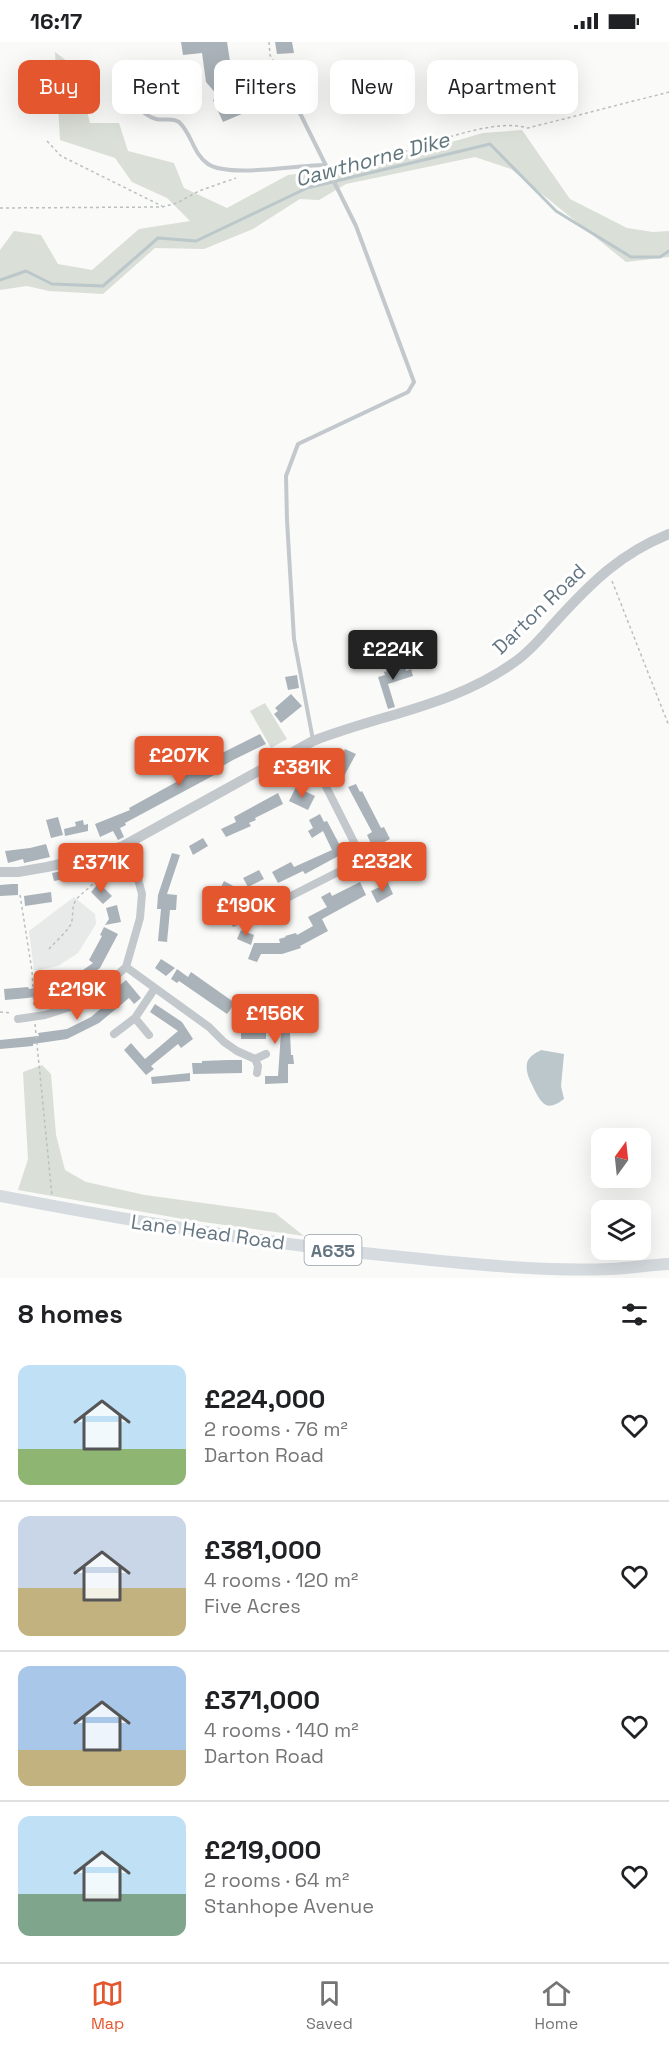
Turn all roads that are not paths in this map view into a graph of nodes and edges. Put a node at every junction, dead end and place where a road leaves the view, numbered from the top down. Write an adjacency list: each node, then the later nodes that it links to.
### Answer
1 (145, 114): 3 (lane)
2 (300, 114): 3 (lane)
3 (324, 165): 5 (lane)
4 (669, 534): 5 (street, Darton Road)
5 (309, 743): 6 (street, Darton Road); 8 (street)
6 (123, 846): 7 (street, Darton Road); 9 (street)
7 (0, 873)
8 (277, 903)
9 (126, 967): 10 (street); 12 (street)
10 (155, 988): 11 (street); 16 (street)
11 (135, 1018): 13 (street); 14 (street)
12 (18, 1019)
13 (114, 1034)
14 (149, 1035)
15 (266, 1054): 16 (street)
16 (255, 1059): 17 (street)
17 (257, 1073)
18 (0, 1197): 19 (main road, Lane Head Road / A635)
19 (669, 1264)

